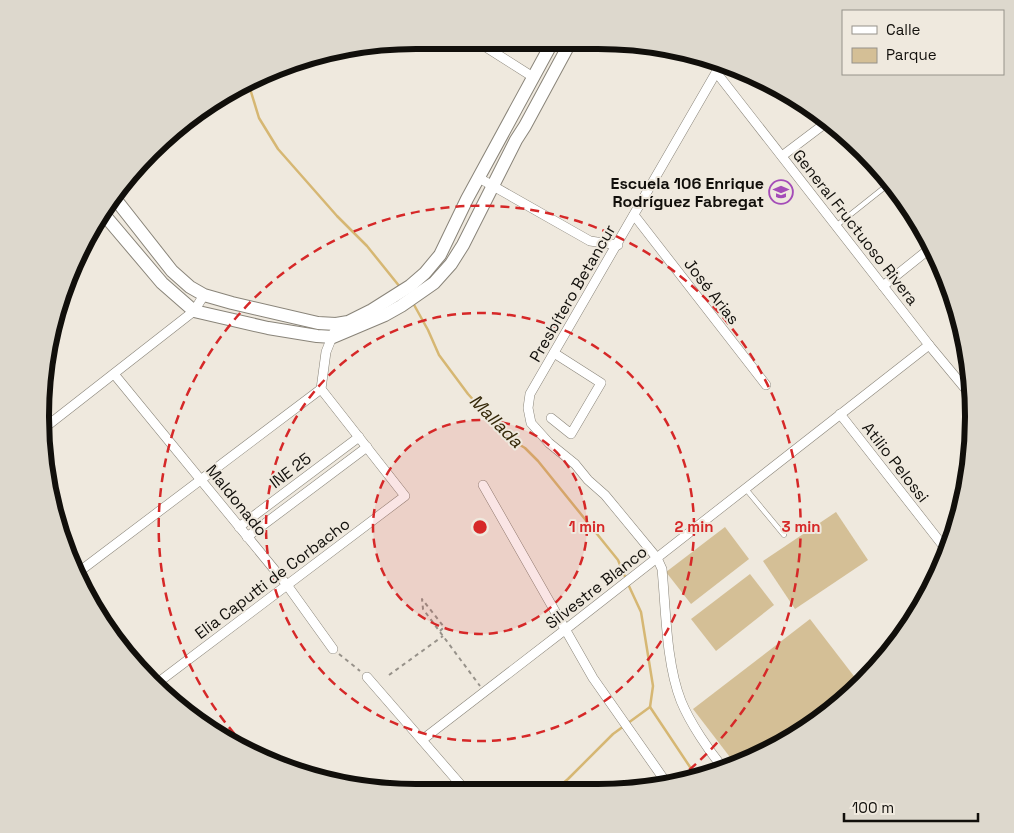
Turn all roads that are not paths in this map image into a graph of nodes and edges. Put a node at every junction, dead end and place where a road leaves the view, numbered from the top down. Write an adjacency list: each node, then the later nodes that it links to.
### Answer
1 (489, 49): 6 (street)
2 (548, 49): 6 (street)
3 (567, 49): 10 (street)
4 (718, 69): 5 (street, Presbítero Betancur)
5 (716, 72): 8 (street, General Fructuoso Rivera); 13 (street, Presbítero Betancur)
6 (533, 77): 9 (street)
7 (822, 126): 8 (street)
8 (782, 156): 15 (street, General Fructuoso Rivera)
9 (479, 178): 10 (street); 19 (street)
10 (493, 186): 16 (street); 19 (street)
11 (885, 187): 15 (lane)
12 (118, 202): 20 (street)
13 (634, 215): 16 (street, Presbítero Betancur); 26 (street, José Arias)
14 (108, 218): 21 (street)
15 (836, 226): 18 (street, General Fructuoso Rivera)
16 (618, 245): 24 (street, Presbítero Betancur)
17 (926, 252): 18 (street)
18 (883, 286): 23 (street, General Fructuoso Rivera)
19 (413, 291): 22 (street)
20 (204, 295): 21 (street); 22 (street)
21 (194, 311): 22 (street); 25 (street)
22 (334, 331): 28 (street)
23 (929, 344): 27 (street, General Fructuoso Rivera); 29 (street, Silvestre Blanco)
24 (554, 353): 30 (street); 41 (street, Presbítero Betancur)
25 (114, 374): 31 (street); 34 (street, Maldonado)
26 (766, 385)
27 (964, 386)
28 (321, 390): 32 (street); 34 (street)
29 (840, 414): 36 (street, Silvestre Blanco); 40 (street, Atilio Pelossi)
30 (550, 418)
31 (49, 424)
32 (359, 437): 33 (street); 37 (street, INE 25)
33 (366, 447): 39 (street, INE 25); 43 (street, Elia Caputti de Corbacho)
34 (200, 479): 37 (street, Maldonado); 42 (street)
35 (482, 485): 44 (street)
36 (745, 488): 38 (lane); 41 (street, Silvestre Blanco)
37 (239, 527): 39 (street, Maldonado)
38 (784, 535)
39 (247, 536): 43 (street, Maldonado)
40 (942, 544)
41 (657, 558): 44 (street, Silvestre Blanco); 49 (street)
42 (82, 569)
43 (287, 585): 45 (street, Maldonado); 47 (street, Elia Caputti de Corbacho)
44 (566, 629): 48 (street, Silvestre Blanco); 50 (street)
45 (333, 649)
46 (367, 677): 48 (street)
47 (160, 681)
48 (422, 740): 51 (street)
49 (719, 764)
50 (663, 778)
51 (460, 784)

